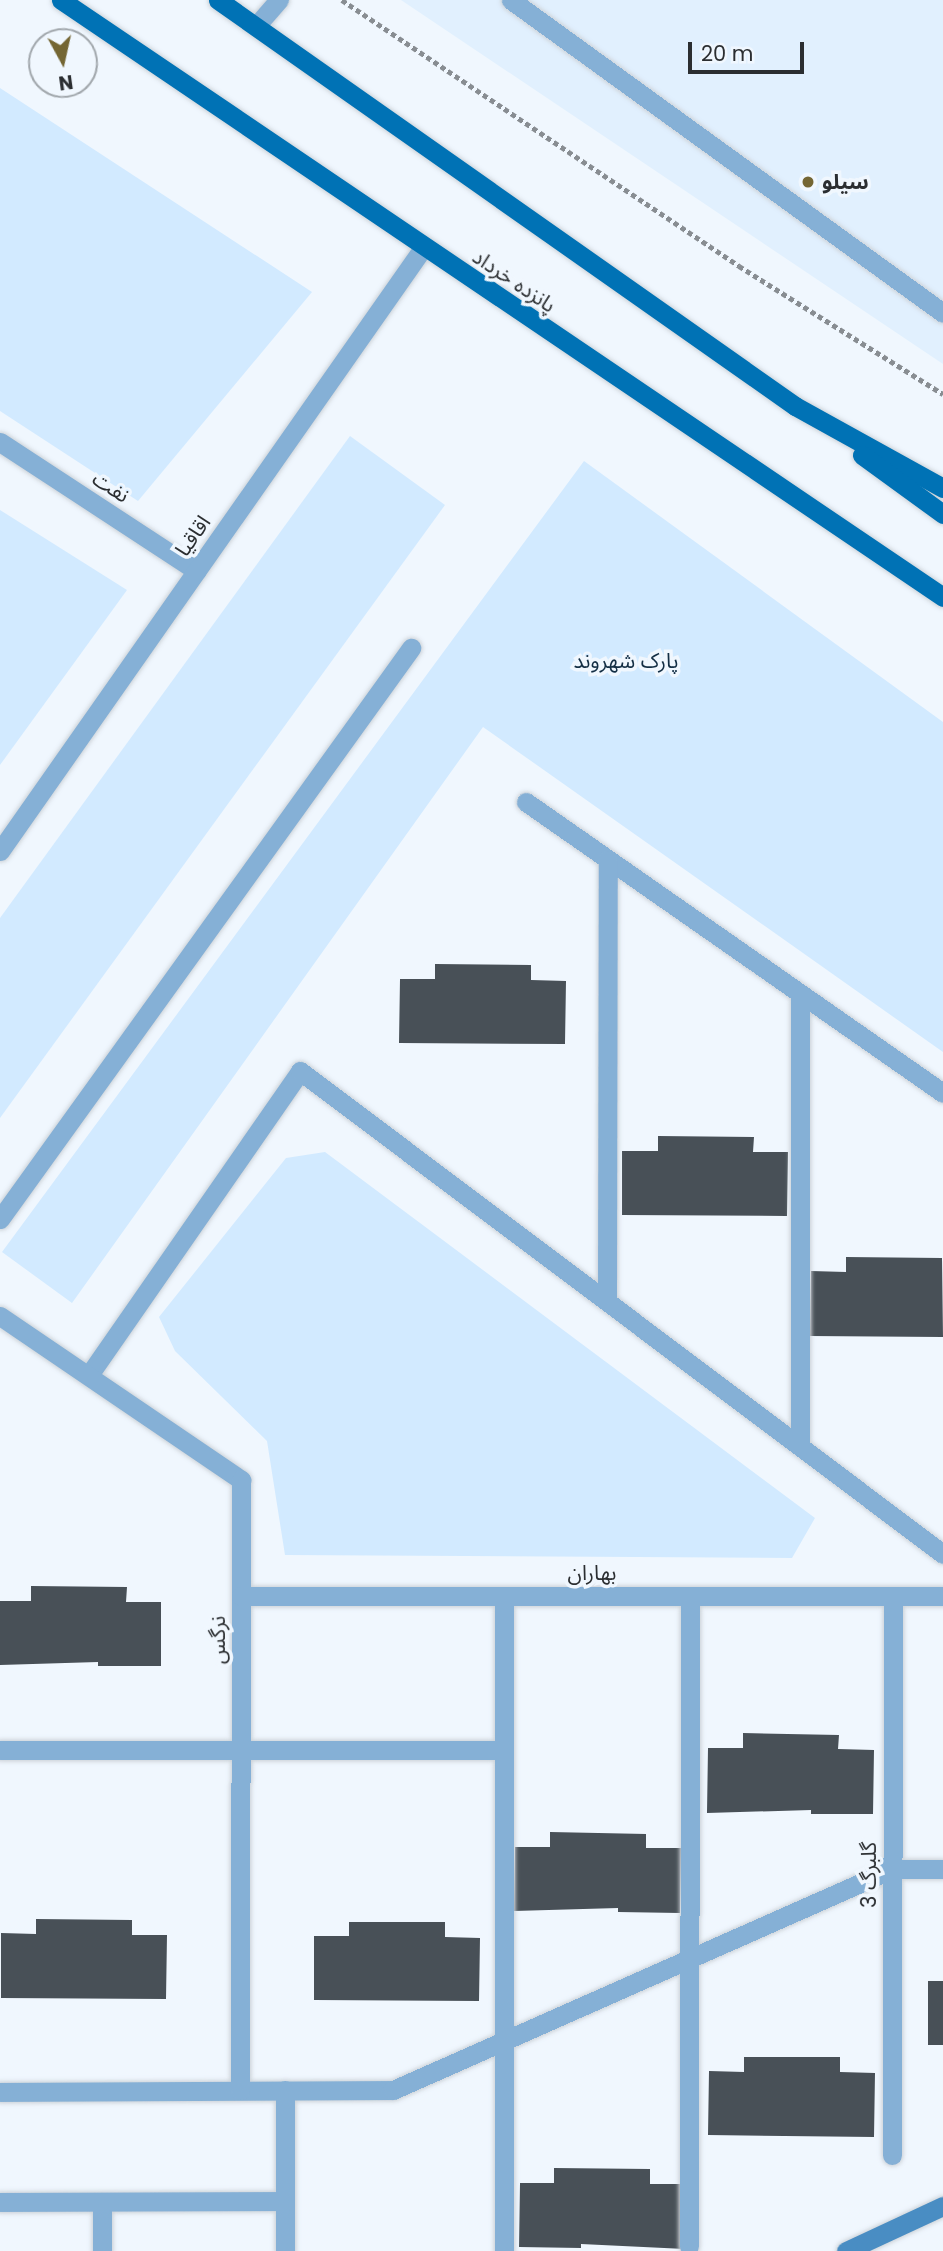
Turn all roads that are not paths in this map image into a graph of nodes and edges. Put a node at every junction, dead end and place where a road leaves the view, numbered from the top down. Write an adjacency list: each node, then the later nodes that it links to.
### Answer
1 (61, 0): 6 (main road, پانزده خرداد)
2 (218, 0): 5 (main road)
3 (279, 0): 5 (street)
4 (511, 0): 7 (street)
5 (256, 26): 8 (main road)
6 (423, 248): 12 (street, اقاقیا); 13 (main road, پانزده خرداد)
7 (943, 313)
8 (795, 406): 10 (main road); 11 (main road)
9 (0, 442): 12 (street, نفت)
10 (943, 488)
11 (943, 514)
12 (197, 571): 16 (street, اقاقیا)
13 (943, 597)
14 (411, 648): 20 (street)
15 (526, 802): 17 (street)
16 (0, 851)
17 (608, 860): 18 (street); 21 (street)
18 (800, 994): 19 (street); 24 (street)
19 (943, 1093)
20 (0, 1219)
21 (607, 1301): 23 (street); 24 (street)
22 (0, 1316): 23 (street, نرگس)
23 (89, 1375): 26 (street, نرگس)
24 (800, 1446): 25 (street)
25 (943, 1554)
26 (241, 1596): 27 (street, بهاران); 33 (street, نرگس)
27 (504, 1596): 28 (street, بهاران); 31 (street)
28 (690, 1596): 29 (street, بهاران); 36 (street)
29 (893, 1596): 30 (street, بهاران); 34 (street, گلبرگ 3)
30 (943, 1596)
31 (504, 1749): 33 (street); 37 (street)
32 (0, 1750): 33 (street)
33 (240, 1750): 38 (street, نرگس)
34 (892, 1869): 35 (street); 36 (street); 41 (street, گلبرگ 3)
35 (943, 1869)
36 (689, 1958): 37 (street); 46 (street)
37 (504, 2041): 39 (street); 49 (street)
38 (240, 2090): 39 (street); 40 (street)
39 (285, 2091): 42 (street)
40 (0, 2092)
41 (892, 2155)
42 (285, 2201): 44 (street); 48 (street)
43 (0, 2202): 44 (street)
44 (102, 2202): 47 (street)
45 (943, 2206): 50 (main road)
46 (689, 2246)
47 (102, 2251)
48 (285, 2251)
49 (504, 2251)
50 (846, 2251)

